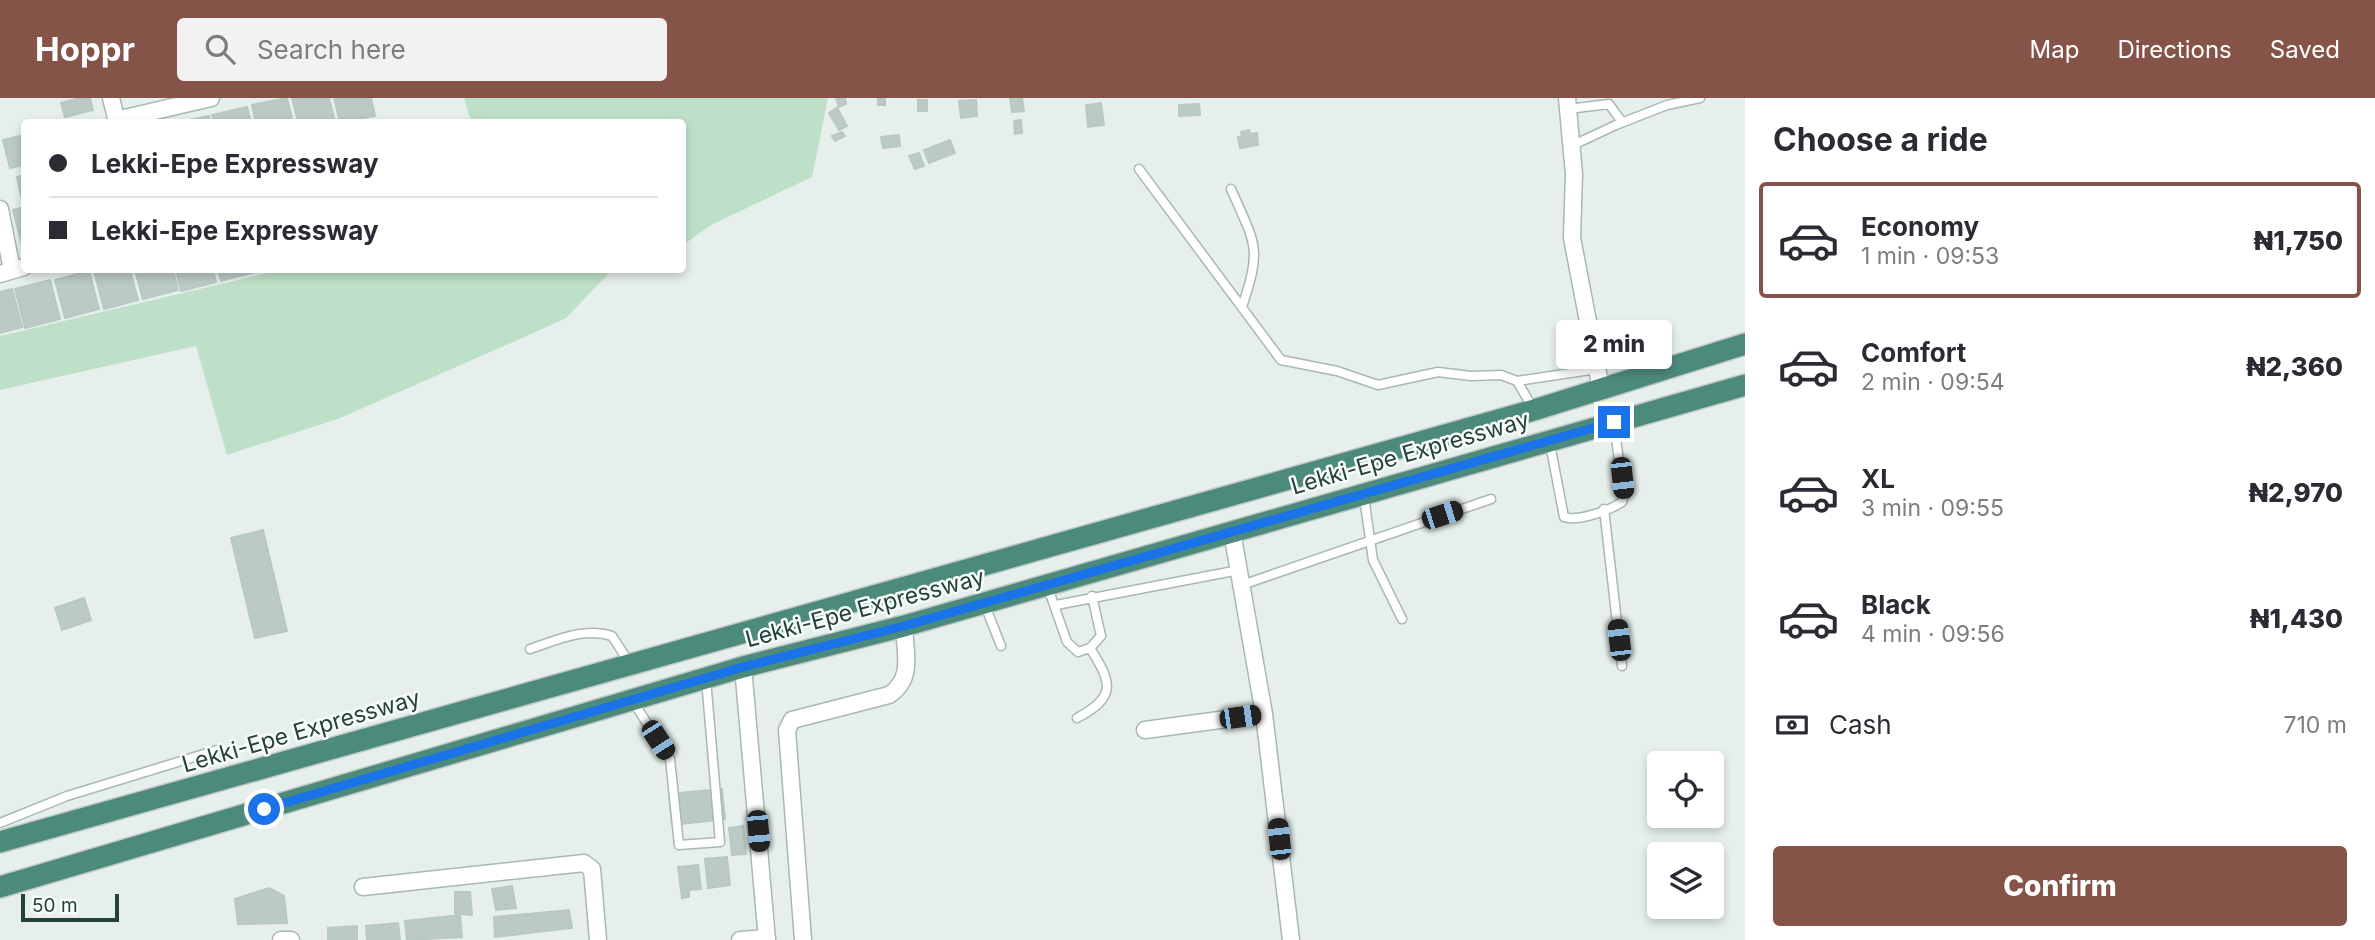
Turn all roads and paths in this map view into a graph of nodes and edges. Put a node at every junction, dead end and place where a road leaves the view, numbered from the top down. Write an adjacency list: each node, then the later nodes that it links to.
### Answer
1 (111, 98): 5 (street)
2 (211, 98): 6 (street)
3 (1700, 98): 7 (lane)
4 (1567, 104): 7 (lane); 8 (street)
5 (116, 119)
6 (125, 119)
7 (1622, 122): 8 (lane)
8 (1572, 146): 15 (street)
9 (1139, 169): 13 (lane)
10 (1231, 189): 13 (lane)
11 (0, 209): 12 (street)
12 (12, 270)
13 (1242, 307): 16 (lane)
14 (1745, 344): 15 (highway, Lekki-Epe Expressway)
15 (1599, 379): 16 (lane); 18 (highway, Lekki-Epe Expressway)
16 (1517, 381): 18 (lane)
17 (1745, 385): 19 (highway, Lekki-Epe Expressway)
18 (1534, 410): 36 (highway, Lekki-Epe Expressway)
19 (1614, 422): 20 (highway, Lekki-Epe Expressway); 23 (lane)
20 (1549, 440): 21 (highway, Lekki-Epe Expressway); 23 (lane)
21 (1363, 494): 24 (highway, Lekki-Epe Expressway); 25 (lane)
22 (1491, 499): 25 (lane)
23 (1604, 509): 37 (lane)
24 (1232, 532): 26 (street); 27 (highway, Lekki-Epe Expressway)
25 (1368, 540): 26 (lane); 31 (lane)
26 (1240, 578): 28 (lane); 41 (street)
27 (1047, 585): 29 (highway, Lekki-Epe Expressway); 30 (lane)
28 (1092, 596): 30 (lane); 34 (lane)
29 (984, 603): 32 (highway, Lekki-Epe Expressway); 33 (lane)
30 (1056, 605): 34 (lane)
31 (1402, 619)
32 (904, 626): 38 (highway, Lekki-Epe Expressway); 54 (street)
33 (1001, 646)
34 (1090, 648): 42 (lane)
35 (530, 649): 36 (lane)
36 (632, 666): 46 (highway, Lekki-Epe Expressway)
37 (1622, 666)
38 (743, 667): 39 (highway, Lekki-Epe Expressway); 49 (street)
39 (706, 678): 40 (highway, Lekki-Epe Expressway); 40 (lane)
40 (632, 700): 47 (highway, Lekki-Epe Expressway)
41 (1264, 714): 43 (street); 55 (street)
42 (1077, 718)
43 (1145, 730)
44 (217, 750): 45 (lane)
45 (0, 823)
46 (0, 842)
47 (0, 887)
48 (363, 887): 52 (street)
49 (767, 939): 53 (street)
50 (281, 940): 51 (street)
51 (291, 940)
52 (597, 940)
53 (740, 940)
54 (803, 940)
55 (1290, 940)

